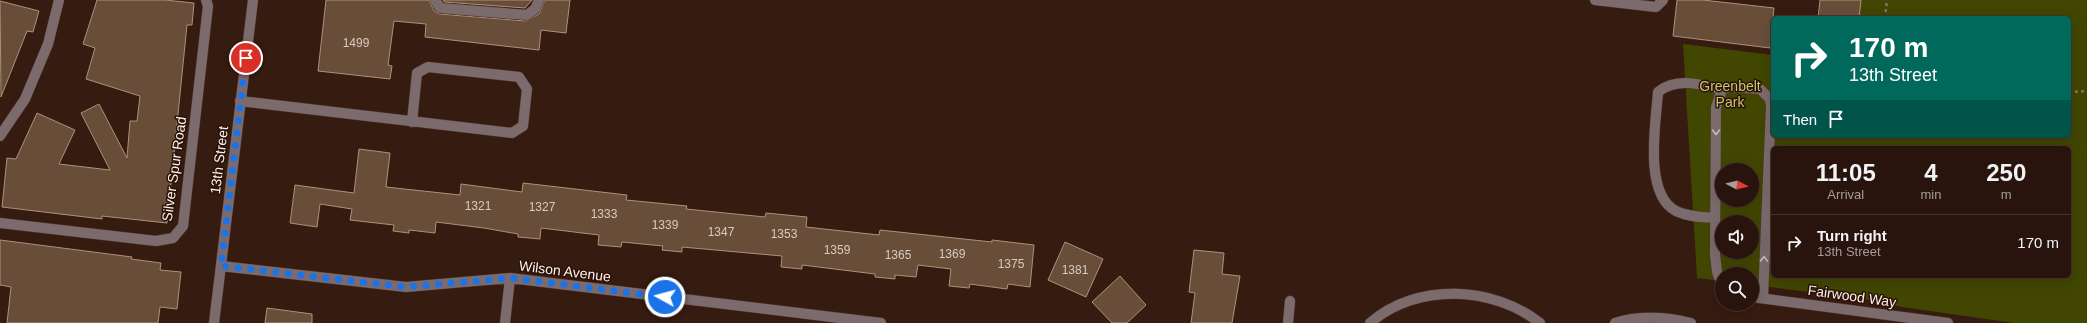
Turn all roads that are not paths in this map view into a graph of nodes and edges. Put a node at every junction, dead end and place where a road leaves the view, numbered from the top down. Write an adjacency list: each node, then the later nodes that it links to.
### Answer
1 (59, 0): 11 (street)
2 (206, 0): 14 (street, Silver Spur Road)
3 (253, 0): 9 (street, 13th Street)
4 (436, 0): 5 (street)
5 (539, 0)
6 (1595, 0): 7 (street)
7 (1663, 0)
8 (1722, 90): 12 (street, one-way to 12); 13 (street); 18 (street, one-way to 8)
9 (240, 102): 10 (street); 15 (street, 13th Street)
10 (412, 122): 10 (street)
11 (0, 136)
12 (1715, 215)
13 (1715, 218)
14 (0, 222)
15 (221, 266): 16 (street, Wilson Avenue); 20 (street, 13th Street)
16 (510, 278): 21 (street); 22 (street, Wilson Avenue)
17 (1759, 297): 18 (street, Fairwood Way)
18 (1763, 298): 28 (street, Fairwood Way)
19 (1290, 301): 23 (street)
20 (214, 323)
21 (505, 323)
22 (881, 323)
23 (1288, 323)
24 (1370, 323): 25 (street)
25 (1540, 323)
26 (1615, 323): 27 (street)
27 (1691, 323)
28 (1948, 323)

